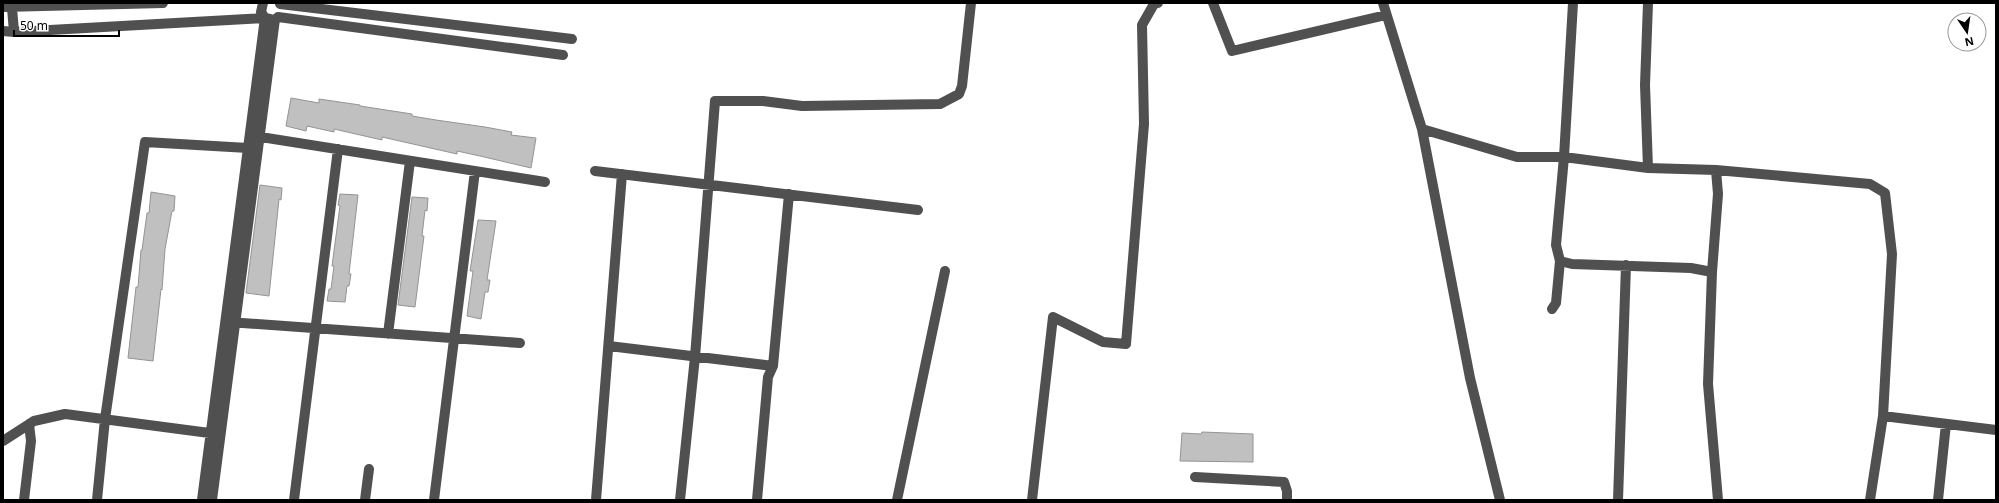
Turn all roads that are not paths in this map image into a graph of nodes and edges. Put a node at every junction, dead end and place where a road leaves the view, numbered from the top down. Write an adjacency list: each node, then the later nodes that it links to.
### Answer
1 (163, 3): 9 (street)
2 (263, 3): 13 (street)
3 (971, 3): 30 (street)
4 (1158, 3): 66 (street)
5 (1213, 3): 12 (street)
6 (1383, 3): 12 (street)
7 (1573, 3): 22 (street)
8 (1648, 3): 24 (street)
9 (65, 4): 11 (street)
10 (280, 4): 13 (street); 16 (street)
11 (7, 7): 15 (street)
12 (1386, 14): 18 (street)
13 (272, 18): 15 (street); 17 (street); 19 (street)
14 (3, 31): 15 (street)
15 (14, 32)
16 (572, 39)
17 (563, 55)
18 (1422, 129): 22 (street); 68 (street)
19 (255, 136): 20 (street); 21 (street); 38 (street)
20 (248, 148): 38 (street); 47 (street)
21 (338, 149): 23 (street); 39 (street)
22 (1564, 157): 24 (street); 33 (street)
23 (410, 161): 26 (street); 40 (street)
24 (1648, 168): 25 (street)
25 (1716, 170): 36 (street); 46 (street)
26 (475, 171): 29 (street); 41 (street)
27 (595, 171): 28 (street)
28 (622, 174): 30 (street); 43 (street)
29 (545, 182)
30 (709, 185): 31 (street); 44 (street)
31 (789, 194): 32 (street); 45 (street)
32 (918, 210)
33 (1560, 260): 34 (street); 37 (street)
34 (1626, 265): 36 (street); 69 (street)
35 (945, 271): 65 (street)
36 (1712, 272): 70 (street)
37 (1552, 309)
38 (231, 322): 39 (street); 51 (street)
39 (316, 329): 40 (street); 59 (street)
40 (388, 334): 41 (street)
41 (454, 338): 42 (street); 61 (street)
42 (520, 343)
43 (609, 346): 44 (street); 62 (street)
44 (695, 356): 45 (street); 63 (street)
45 (773, 366): 64 (street)
46 (1883, 416): 49 (street); 71 (street)
47 (105, 419): 48 (street); 51 (street); 56 (street)
48 (29, 424): 52 (street); 55 (street)
49 (1946, 424): 50 (street); 72 (street)
50 (1996, 430)
51 (216, 434): 57 (street); 58 (street)
52 (3, 441)
53 (368, 469): 60 (street)
54 (1195, 477): 67 (street)
55 (24, 500)
56 (97, 500)
57 (202, 500)
58 (212, 500)
59 (294, 500)
60 (364, 500)
61 (434, 500)
62 (596, 500)
63 (680, 500)
64 (757, 500)
65 (897, 500)
66 (1032, 500)
67 (1287, 500)
68 (1500, 500)
69 (1618, 500)
70 (1718, 500)
71 (1870, 500)
72 (1938, 500)

